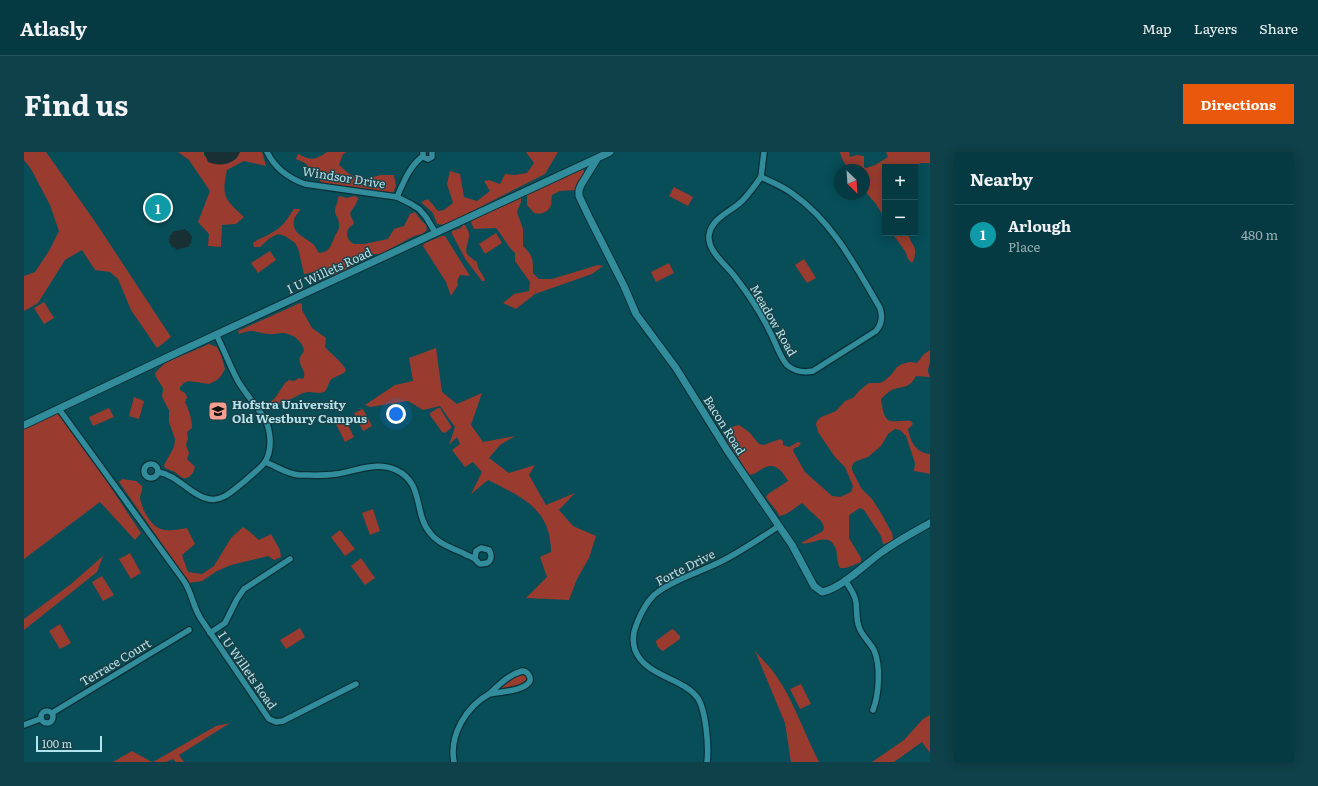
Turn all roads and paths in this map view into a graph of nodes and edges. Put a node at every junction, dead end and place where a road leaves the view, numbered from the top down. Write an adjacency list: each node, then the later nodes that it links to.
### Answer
1 (267, 152): 8 (street, Windsor Drive)
2 (432, 152): 5 (street)
3 (610, 152): 6 (street, I U Willets Road)
4 (764, 152): 7 (street)
5 (423, 154): 8 (street)
6 (600, 155): 9 (street, I U Willets Road); 16 (street, Bacon Road)
7 (761, 177): 7 (street, Meadow Road)
8 (397, 197): 9 (street, Windsor Drive)
9 (436, 232): 10 (street, I U Willets Road)
10 (216, 334): 11 (street, I U Willets Road); 13 (street)
11 (59, 409): 12 (street, I U Willets Road); 21 (street, I U Willets Road)
12 (24, 425)
13 (265, 462): 14 (street); 17 (street)
14 (158, 472)
15 (930, 523): 19 (street, Bacon Road)
16 (779, 526): 19 (street, Bacon Road); 29 (street, Forte Drive)
17 (475, 558)
18 (290, 559): 21 (street, I U Willets Road)
19 (845, 580): 24 (street)
20 (189, 630): 25 (street, Terrace Court)
21 (210, 633): 22 (street, I U Willets Road)
22 (356, 684)
23 (489, 694): 23 (street); 28 (street)
24 (874, 710)
25 (52, 713): 26 (street, Terrace Court); 26 (street, Terrace Court)
26 (40, 719): 27 (street, Terrace Court)
27 (24, 725)
28 (454, 762)
29 (707, 762)

